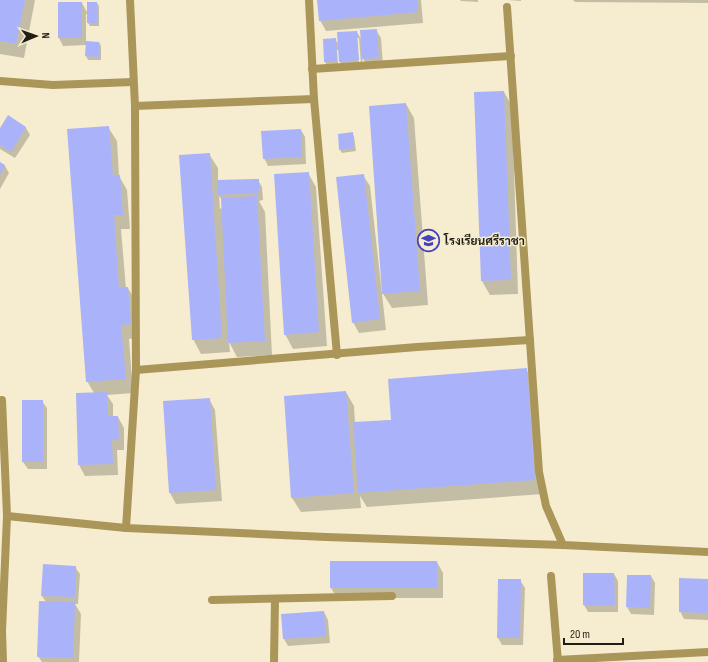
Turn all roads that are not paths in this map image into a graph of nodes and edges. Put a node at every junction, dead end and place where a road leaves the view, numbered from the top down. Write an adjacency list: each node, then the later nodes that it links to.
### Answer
1 (130, 0): 7 (lane)
2 (310, 0): 5 (lane)
3 (507, 7): 4 (lane)
4 (510, 56): 5 (lane); 10 (lane)
5 (312, 69): 8 (lane)
6 (0, 81): 7 (lane)
7 (133, 82): 9 (lane)
8 (314, 99): 9 (lane); 11 (lane)
9 (135, 106): 12 (lane)
10 (530, 340): 11 (lane); 17 (lane)
11 (337, 354): 12 (lane)
12 (136, 370): 16 (lane)
13 (2, 400): 14 (lane)
14 (2, 468): 15 (lane)
15 (7, 516): 16 (lane); 23 (lane)
16 (126, 528): 17 (lane)
17 (563, 545): 18 (lane)
18 (708, 552)
19 (551, 576): 25 (lane)
20 (392, 596): 21 (lane)
21 (275, 599): 22 (lane); 27 (lane)
22 (212, 600)
23 (1, 631): 26 (lane)
24 (708, 652): 25 (lane)
25 (558, 661)
26 (3, 662)
27 (274, 662)

